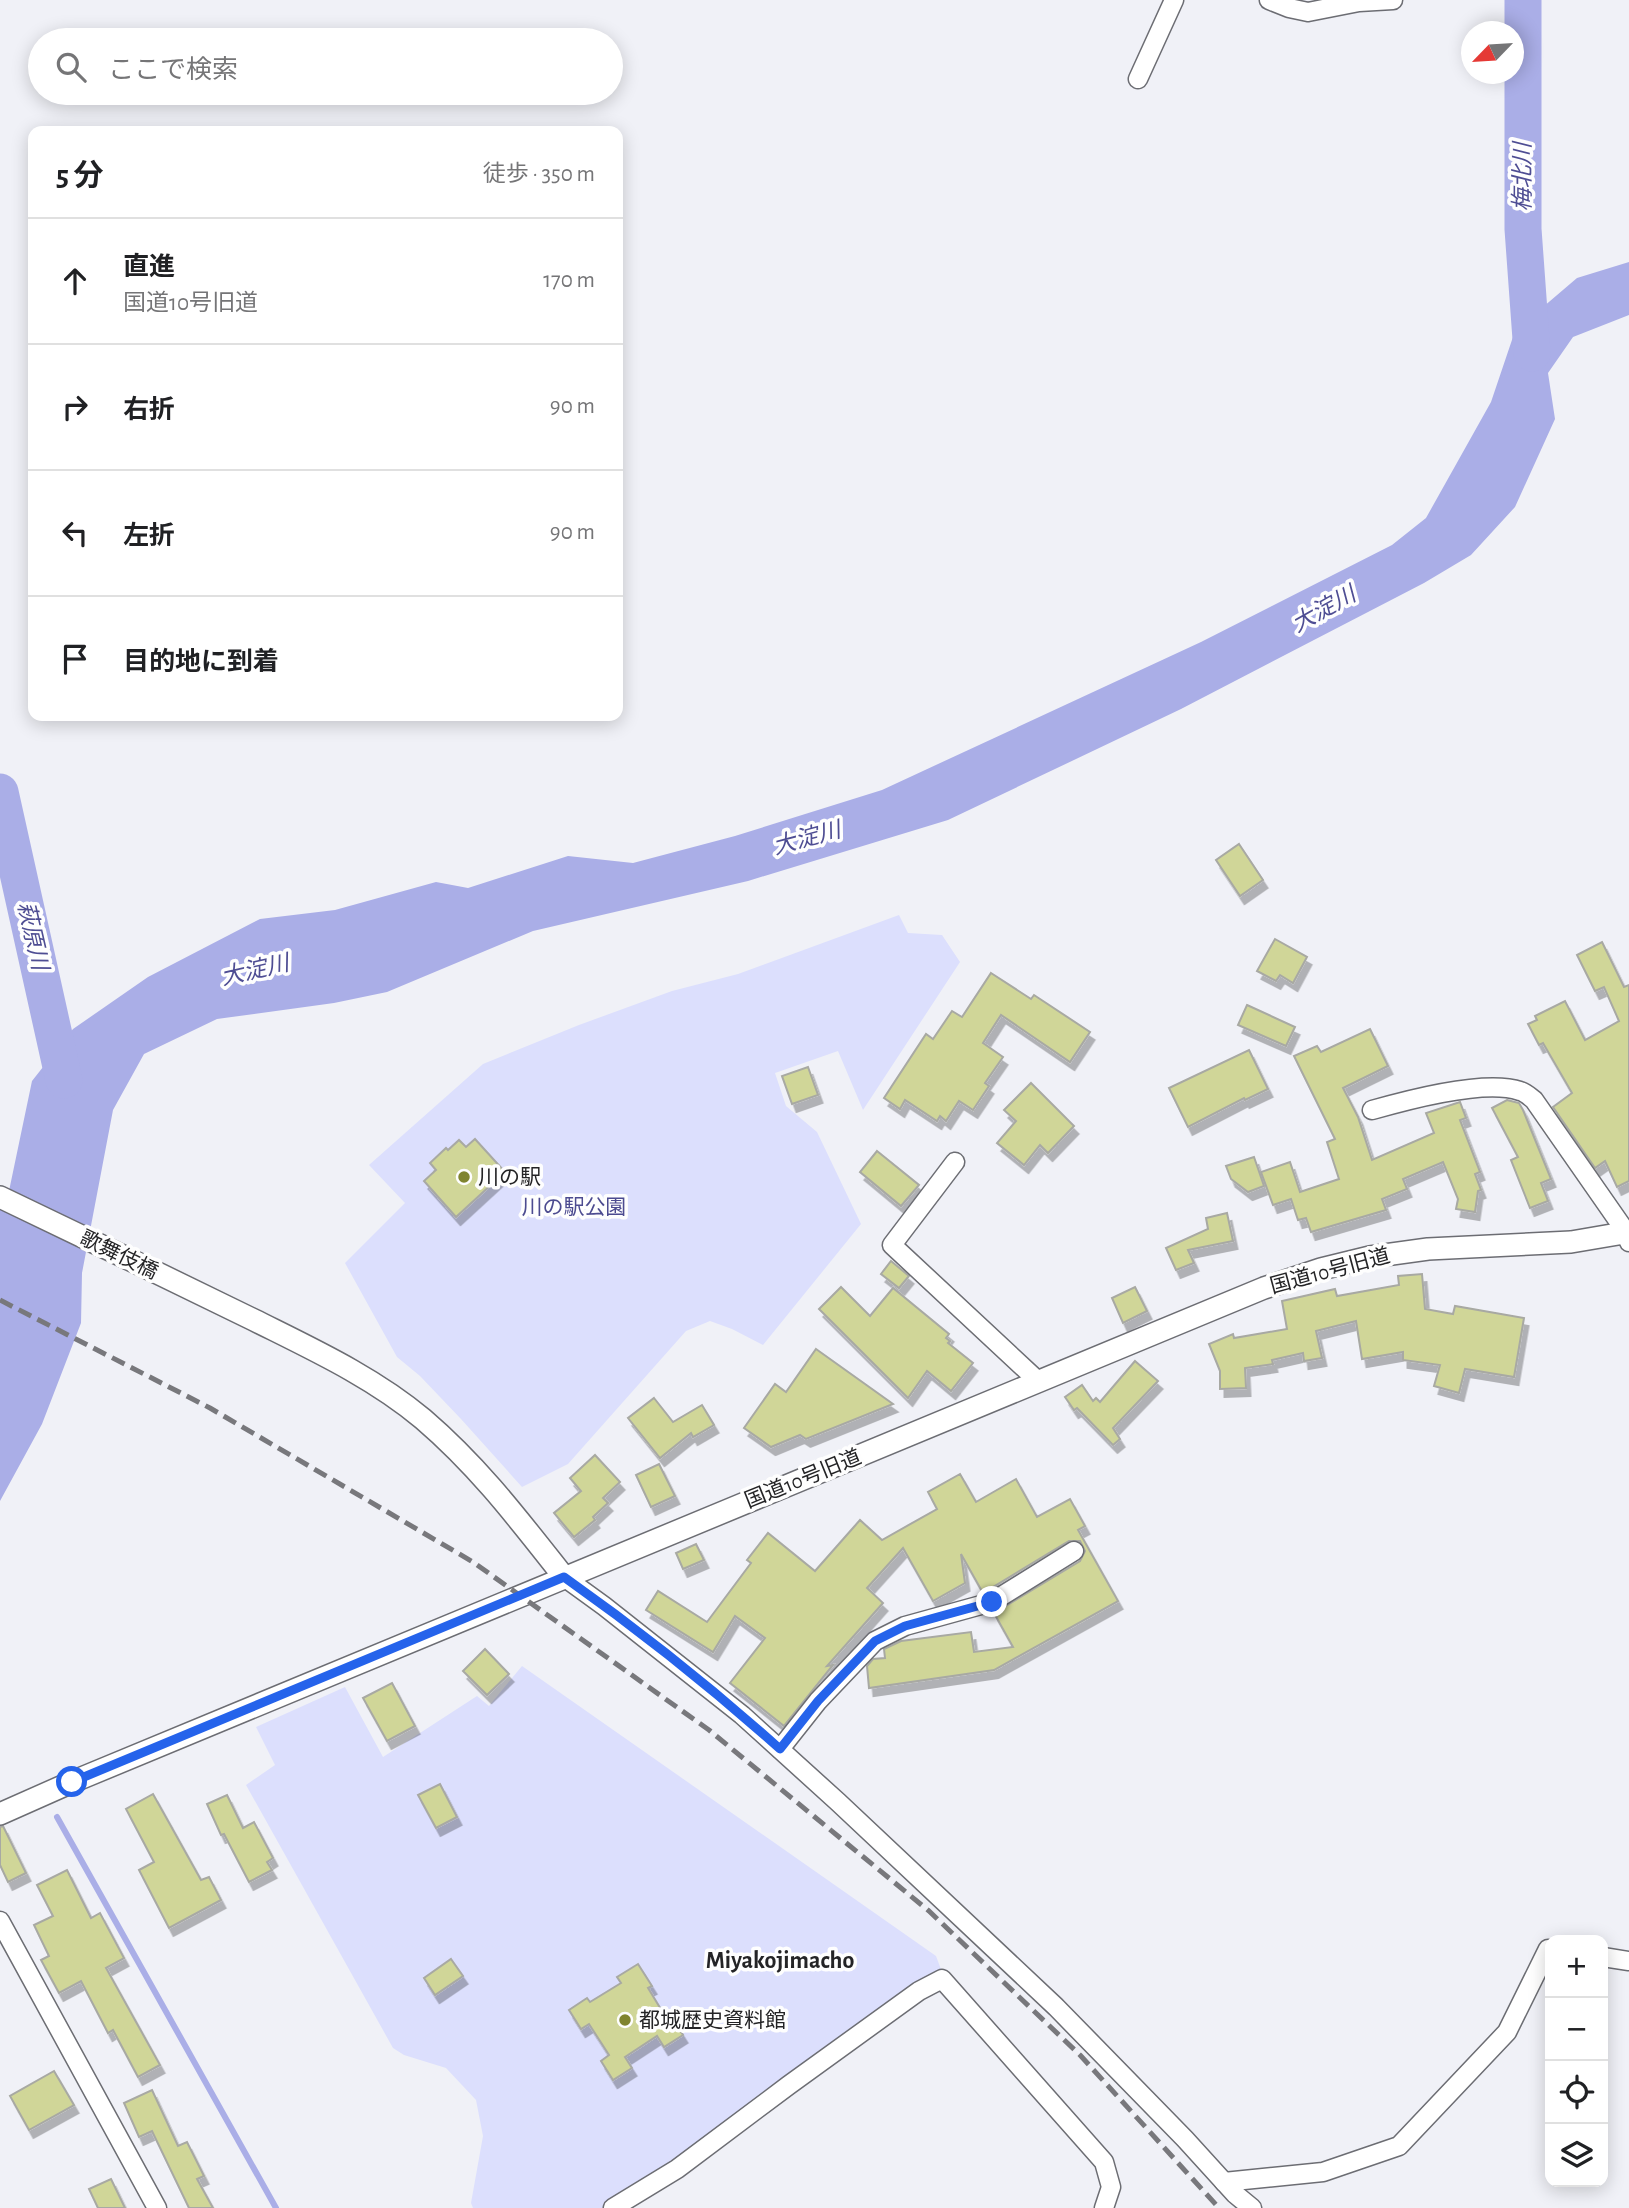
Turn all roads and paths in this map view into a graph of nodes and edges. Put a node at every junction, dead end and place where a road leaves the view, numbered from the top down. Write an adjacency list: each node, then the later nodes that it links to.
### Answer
1 (1174, 0): 4 (street)
2 (1269, 0): 3 (street)
3 (1393, 0)
4 (1138, 79)
5 (1372, 1110): 8 (street)
6 (955, 1162): 9 (street)
7 (0, 1197): 11 (street, 歌舞伎橋)
8 (1628, 1236): 9 (street, 国道10号旧道)
9 (1038, 1381): 11 (street, 国道10号旧道)
10 (1074, 1551): 12 (street)
11 (564, 1577): 12 (street); 13 (street, 国道10号旧道)
12 (780, 1749): 18 (street)
13 (0, 1814)
14 (0, 1921): 19 (street)
15 (1545, 1955): 18 (street)
16 (1608, 1958): 17 (street)
17 (1629, 1961)
18 (1224, 2182): 22 (street)
19 (157, 2208)
20 (613, 2208): 21 (street)
21 (1104, 2208)
22 (1252, 2208)

